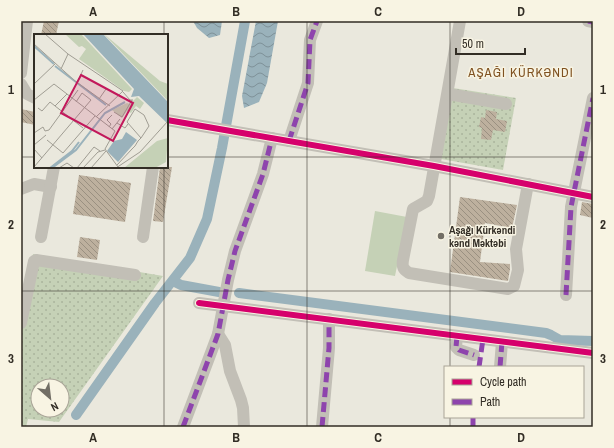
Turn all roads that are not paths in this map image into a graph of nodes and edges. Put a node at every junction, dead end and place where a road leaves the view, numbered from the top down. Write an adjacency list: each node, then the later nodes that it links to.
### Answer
1 (27, 21): 6 (street)
2 (317, 21): 14 (street)
3 (460, 21): 8 (street)
4 (588, 21): 5 (street)
5 (593, 22)
6 (21, 73)
7 (21, 84): 9 (street)
8 (448, 94): 11 (street); 15 (street)
9 (34, 98)
10 (593, 98): 21 (street)
11 (506, 104)
12 (168, 120): 13 (street)
13 (272, 138): 14 (street); 28 (street)
14 (289, 141): 15 (street)
15 (434, 166): 18 (street); 18 (street)
16 (54, 168): 19 (street)
17 (153, 168): 24 (street)
18 (528, 184): 21 (street)
19 (50, 187): 20 (street); 23 (street)
20 (21, 189)
21 (573, 193): 22 (street); 26 (street)
22 (593, 197)
23 (40, 237)
24 (143, 237)
25 (135, 275): 30 (street)
26 (566, 295)
27 (199, 304): 28 (street)
28 (224, 307): 29 (street); 31 (street)
29 (329, 319): 32 (street); 39 (street)
30 (21, 322)
31 (218, 334): 37 (street); 38 (street)
32 (457, 336): 33 (street); 35 (street)
33 (502, 342): 34 (street); 36 (street)
34 (593, 354)
35 (474, 355)
36 (500, 366)
37 (183, 427)
38 (244, 427)
39 (322, 427)

